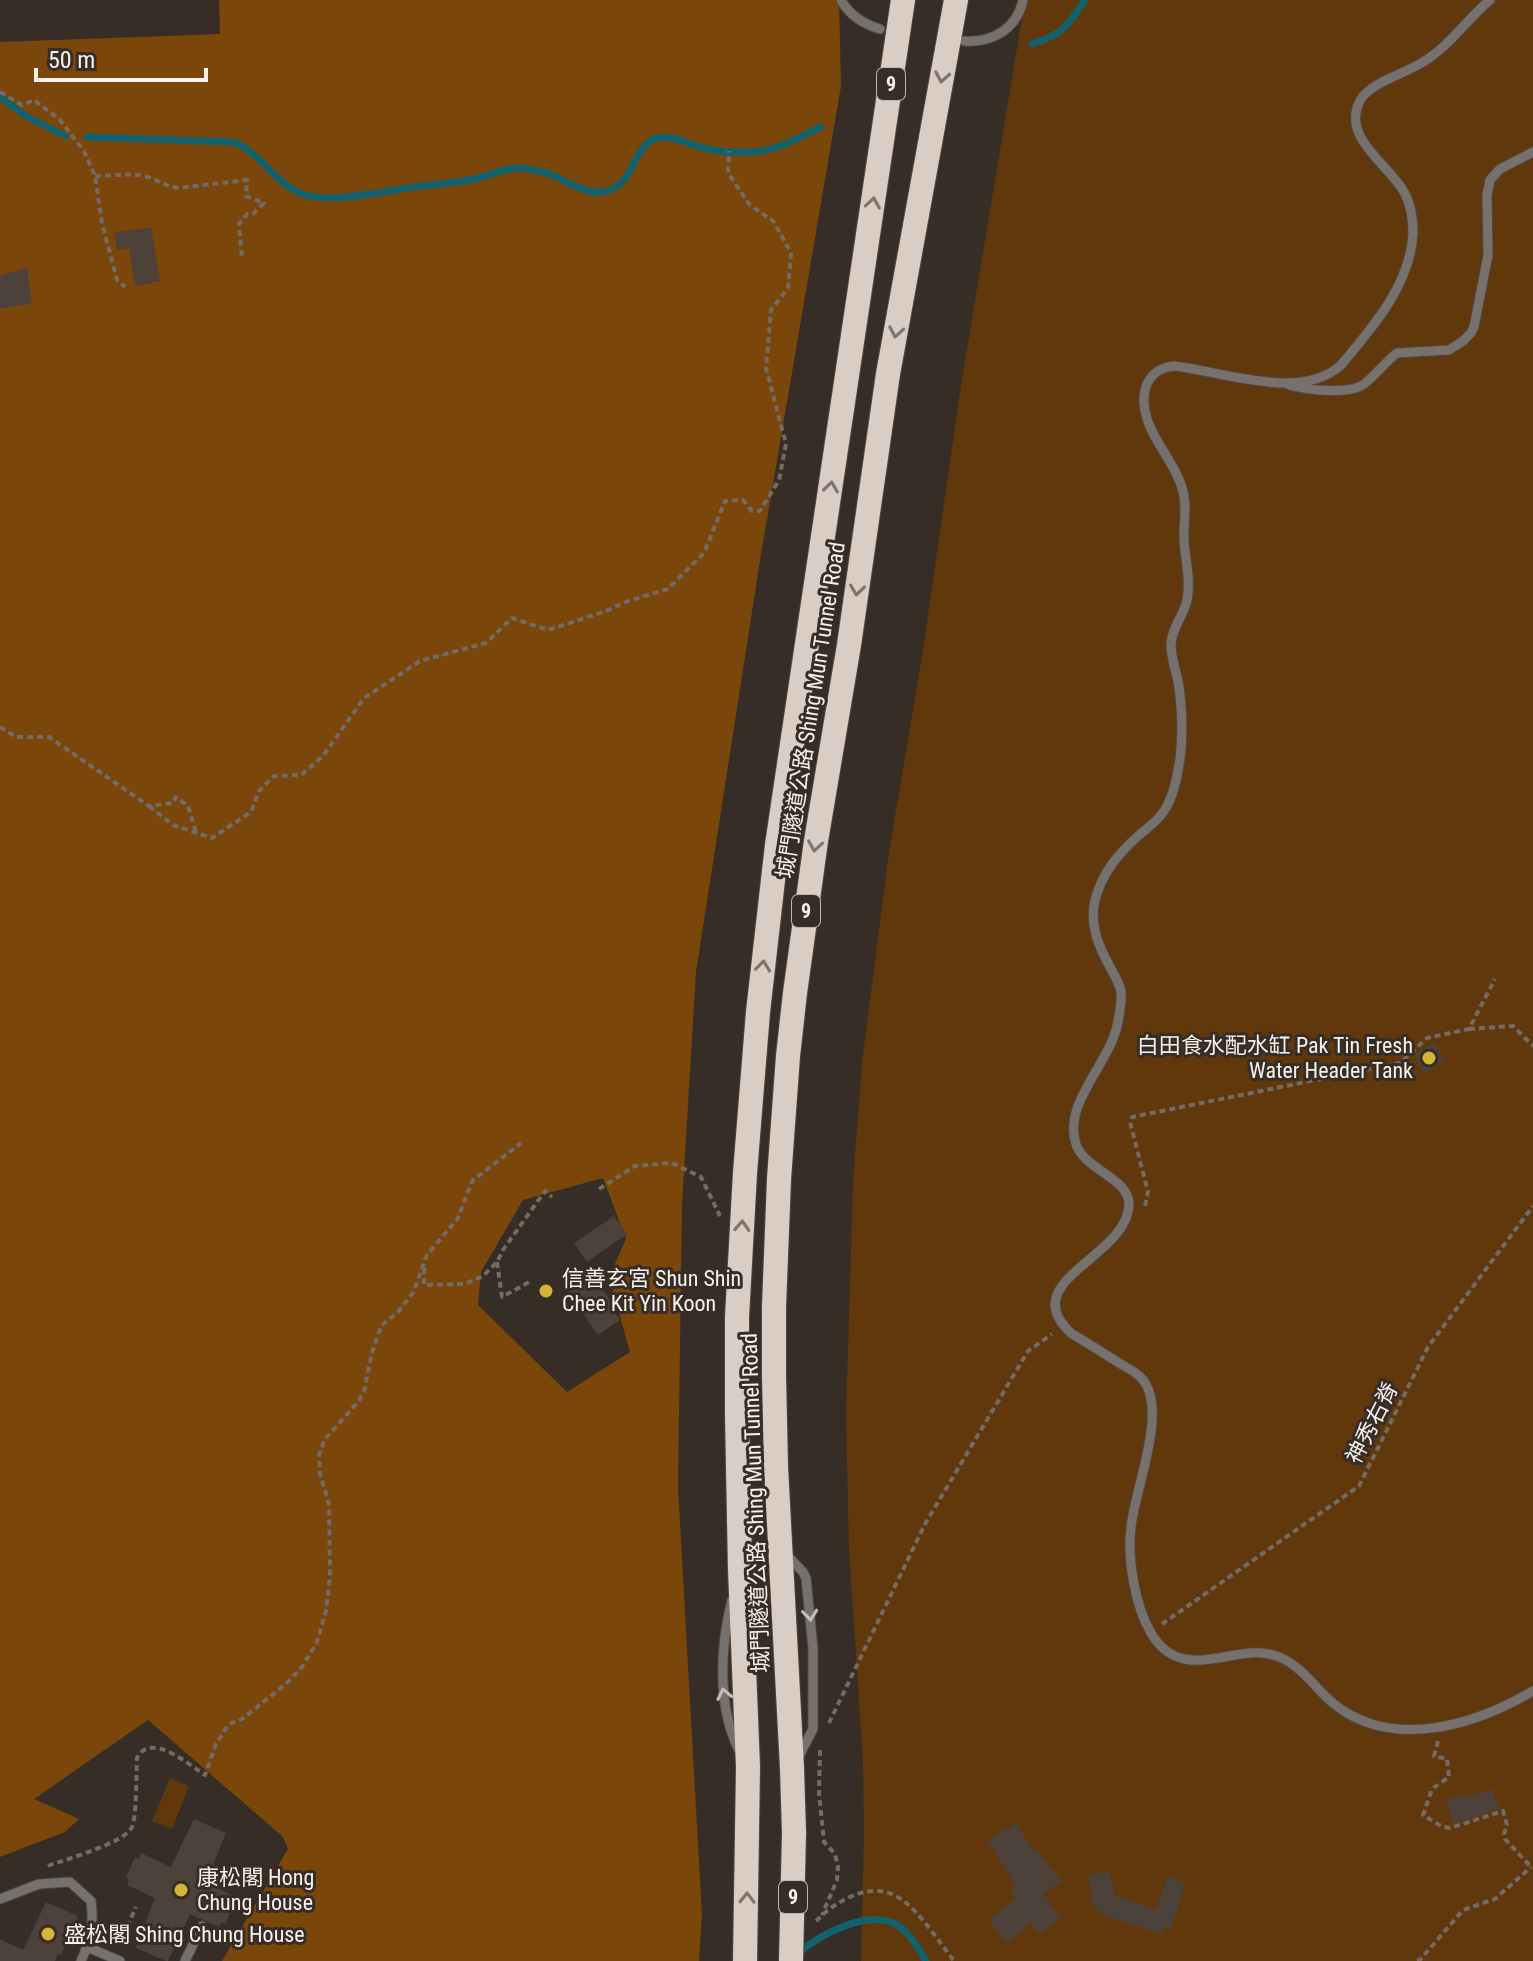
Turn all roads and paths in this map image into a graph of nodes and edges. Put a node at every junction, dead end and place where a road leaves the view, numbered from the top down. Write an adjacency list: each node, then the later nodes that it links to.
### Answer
1 (841, 0): 6 (lane)
2 (903, 0): 26 (highway, 城門隧道公路 Shing Mun Tunnel Road / 9, one-way to 2)
3 (956, 0): 48 (highway, 城門隧道公路 Shing Mun Tunnel Road / 9, one-way to 48, bridge)
4 (1023, 0): 7 (lane)
5 (1490, 0): 14 (lane)
6 (880, 29)
7 (964, 41)
8 (0, 92): 11 (path)
9 (729, 151): 17 (path)
10 (1533, 152): 14 (lane)
11 (95, 176): 12 (path); 13 (path)
12 (242, 258)
13 (125, 287)
14 (1278, 382): 25 (lane)
15 (0, 727): 16 (path)
16 (149, 806): 17 (path); 17 (path)
17 (196, 832)
18 (1495, 979): 19 (path)
19 (1469, 1029): 20 (path); 25 (path)
20 (1533, 1046)
21 (521, 1143): 27 (path)
22 (599, 1189): 26 (path)
23 (552, 1197): 28 (path)
24 (1533, 1206): 31 (path, 神秀右脊)
25 (1128, 1211): 30 (lane)
26 (741, 1244): 47 (highway, 城門隧道公路 Shing Mun Tunnel Road / 9, one-way to 26)
27 (424, 1262): 28 (path); 37 (path)
28 (497, 1262): 29 (path)
29 (531, 1281)
30 (1063, 1326): 31 (lane); 33 (path)
31 (1151, 1632): 32 (lane)
32 (1533, 1691)
33 (827, 1728)
34 (1441, 1733): 36 (path)
35 (820, 1741): 40 (path)
36 (1532, 1866): 50 (path)
37 (39, 1884): 38 (lane); 43 (lane)
38 (0, 1899)
39 (136, 1907): 44 (path)
40 (822, 1915): 41 (path); 49 (path)
41 (813, 1924)
42 (202, 1926): 46 (lane)
43 (87, 1947): 44 (lane); 45 (lane)
44 (116, 1960)
45 (81, 1961)
46 (185, 1961)
47 (745, 1961)
48 (791, 1961)
49 (954, 1961)
50 (1417, 1961)

